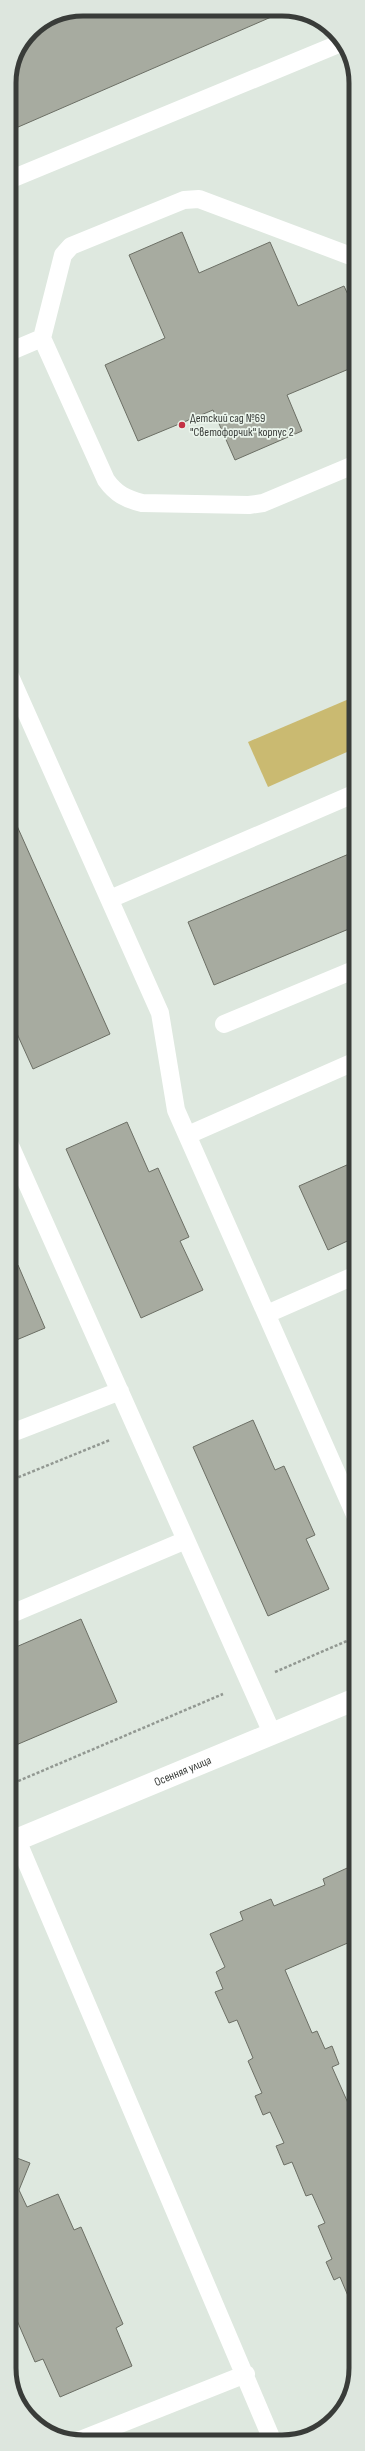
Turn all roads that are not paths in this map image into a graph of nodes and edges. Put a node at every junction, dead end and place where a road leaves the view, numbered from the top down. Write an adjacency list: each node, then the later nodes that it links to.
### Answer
1 (337, 45): 2 (lane)
2 (16, 177)
3 (349, 255): 4 (lane)
4 (42, 338): 5 (lane); 6 (lane)
5 (16, 349)
6 (349, 467)
7 (16, 690): 9 (lane)
8 (349, 796): 9 (lane)
9 (110, 899): 13 (lane)
10 (349, 971): 11 (lane)
11 (224, 1024)
12 (349, 1064): 13 (lane)
13 (188, 1135): 16 (lane)
14 (16, 1159): 17 (lane)
15 (349, 1278): 16 (lane)
16 (267, 1314): 19 (lane)
17 (120, 1391): 18 (lane); 20 (lane)
18 (16, 1431)
19 (349, 1500)
20 (186, 1540): 21 (lane); 23 (lane)
21 (16, 1612)
22 (349, 1702): 23 (street, Осенняя улица)
23 (272, 1733): 24 (street, Осенняя улица)
24 (16, 1841)
25 (16, 1849): 26 (lane)
26 (246, 2374): 27 (lane); 28 (lane)
27 (93, 2435)
28 (270, 2435)

